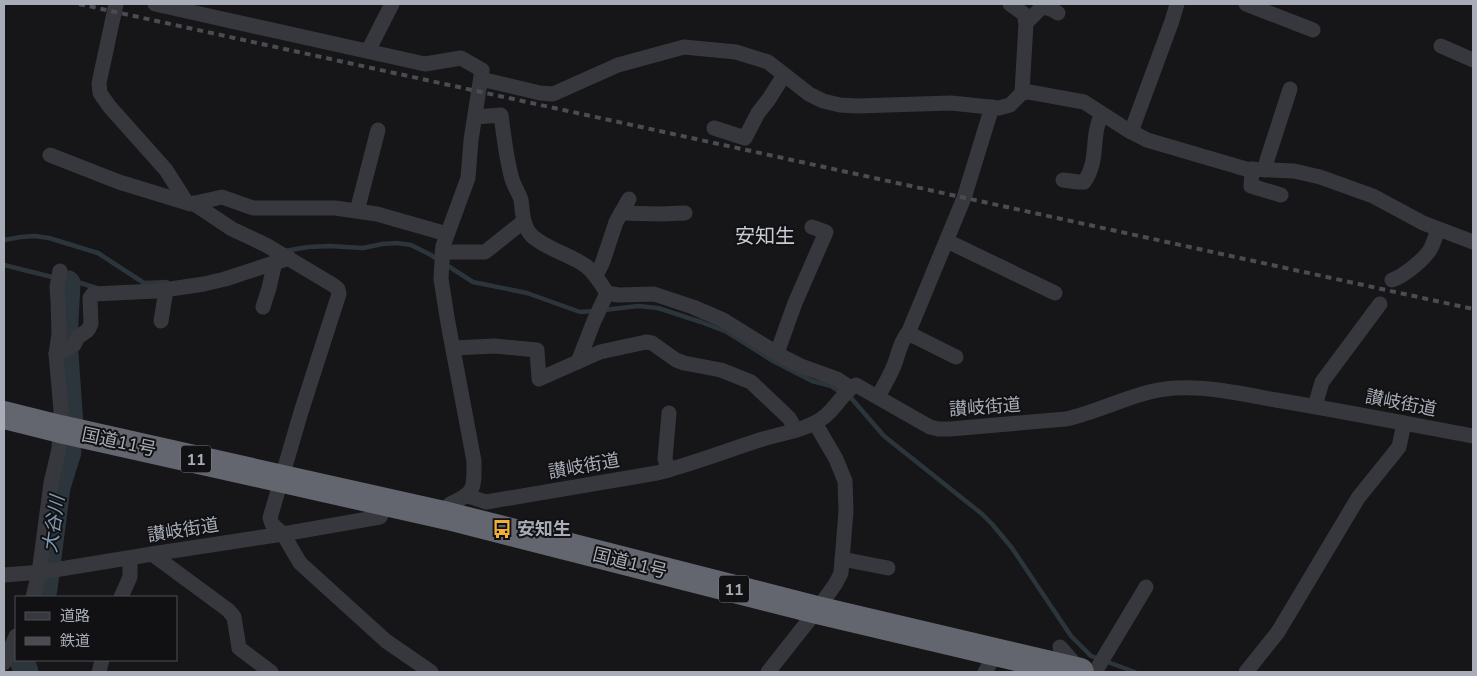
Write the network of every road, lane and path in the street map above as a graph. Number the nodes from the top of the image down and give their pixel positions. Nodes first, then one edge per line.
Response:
1 (116, 4) edge
2 (155, 4) edge
3 (392, 4) edge
4 (1010, 4) edge
5 (1177, 4) edge
6 (1246, 4) edge
7 (1058, 14) dead end
8 (1026, 23) junction
9 (1313, 30) dead end
10 (1441, 46) dead end
11 (368, 51) junction
12 (1473, 60) edge
13 (784, 75) junction
14 (481, 79) junction
15 (1290, 89) dead end
16 (1022, 93) junction
17 (992, 107) junction
18 (1102, 114) junction
19 (474, 117) junction
20 (714, 128) dead end
21 (378, 130) dead end
22 (1131, 132) junction
23 (50, 155) dead end
24 (1258, 170) junction
25 (1063, 180) dead end
26 (1281, 195) dead end
27 (629, 199) dead end
28 (190, 203) junction
29 (357, 211) junction
30 (621, 213) junction
31 (686, 213) dead end
32 (524, 221) junction
33 (812, 227) dead end
34 (1438, 229) junction
35 (447, 234) junction
36 (947, 241) junction
37 (1473, 242) edge
38 (442, 252) junction
39 (282, 260) junction
40 (60, 270) dead end
41 (596, 275) junction
42 (1392, 280) dead end
43 (166, 290) junction
44 (607, 293) junction
45 (1055, 293) dead end
46 (1380, 304) dead end
47 (263, 307) dead end
48 (161, 321) dead end
49 (908, 332) junction
50 (453, 348) junction
51 (56, 354) junction
52 (778, 354) junction
53 (956, 357) dead end
54 (578, 362) junction
55 (850, 388) junction
56 (878, 397) junction
57 (1315, 406) junction
58 (669, 412) dead end
59 (4, 415) edge
60 (814, 423) junction
61 (1404, 423) junction
62 (60, 429) junction
63 (796, 430) junction
64 (1473, 436) edge
65 (669, 470) junction
66 (281, 478) junction
67 (468, 496) junction
68 (388, 502) junction
69 (448, 516) junction
70 (283, 534) junction
71 (152, 554) junction
72 (130, 558) junction
73 (842, 559) junction
74 (888, 568) dead end
75 (45, 572) junction
76 (4, 575) edge
77 (1146, 587) dead end
78 (33, 596) edge
79 (121, 596) edge
80 (817, 610) junction
81 (15, 638) edge
82 (1060, 647) dead end
83 (991, 662) edge
84 (4, 663) edge
85 (272, 672) edge
86 (431, 672) edge
87 (768, 672) edge
88 (1081, 672) edge
89 (1095, 672) edge
90 (1246, 672) edge

1 - 28 street
2 - 11 street
3 - 11 street
4 - 8 street
5 - 22 street
6 - 9 street
7 - 8 street
8 - 16 street
10 - 12 street
11 - 14 street
13 - 14 street
13 - 17 street
13 - 20 street
14 - 19 street
15 - 24 street
16 - 17 street
16 - 18 street
17 - 36 street
18 - 22 street
18 - 25 street
19 - 32 street
19 - 35 street
21 - 29 street
22 - 24 street
23 - 28 street
24 - 26 street
24 - 34 street
27 - 30 street
28 - 29 street
28 - 39 street
29 - 35 street
30 - 31 street
30 - 41 street
32 - 38 street
32 - 41 street
33 - 52 street
34 - 37 street
34 - 42 street
35 - 38 street
36 - 45 street
36 - 49 street
38 - 50 street
39 - 43 street
39 - 47 street
39 - 66 street
40 - 51 street
41 - 44 street
43 - 48 street
43 - 51 street
44 - 52 street
44 - 54 street
46 - 57 street
49 - 53 street
49 - 56 street
50 - 54 street
50 - 67 street
51 - 62 street
52 - 55 street
54 - 63 street
55 - 56 street, 讃岐街道
55 - 60 street, 讃岐街道
56 - 57 street, 讃岐街道
57 - 61 street, 讃岐街道
58 - 65 street
59 - 62 highway, 国道11号 / 11
60 - 63 street, 讃岐街道
60 - 73 street
61 - 64 street, 讃岐街道
61 - 90 street
62 - 66 highway, 国道11号 / 11
62 - 75 street
63 - 65 street, 讃岐街道
65 - 67 street, 讃岐街道
66 - 68 highway, 国道11号 / 11
66 - 70 street
67 - 69 street
68 - 69 highway, 国道11号 / 11
68 - 70 street, 讃岐街道
69 - 80 highway, 国道11号 / 11
70 - 71 street, 讃岐街道
70 - 86 street
71 - 72 street, 讃岐街道
71 - 85 street
72 - 75 street, 讃岐街道
72 - 79 street
73 - 74 street
73 - 80 street
75 - 76 street, 讃岐街道
75 - 78 street
77 - 89 street
80 - 83 highway, 国道11号 / 11
80 - 87 street
81 - 84 street
82 - 88 street
83 - 88 highway, 国道11号 / 11

